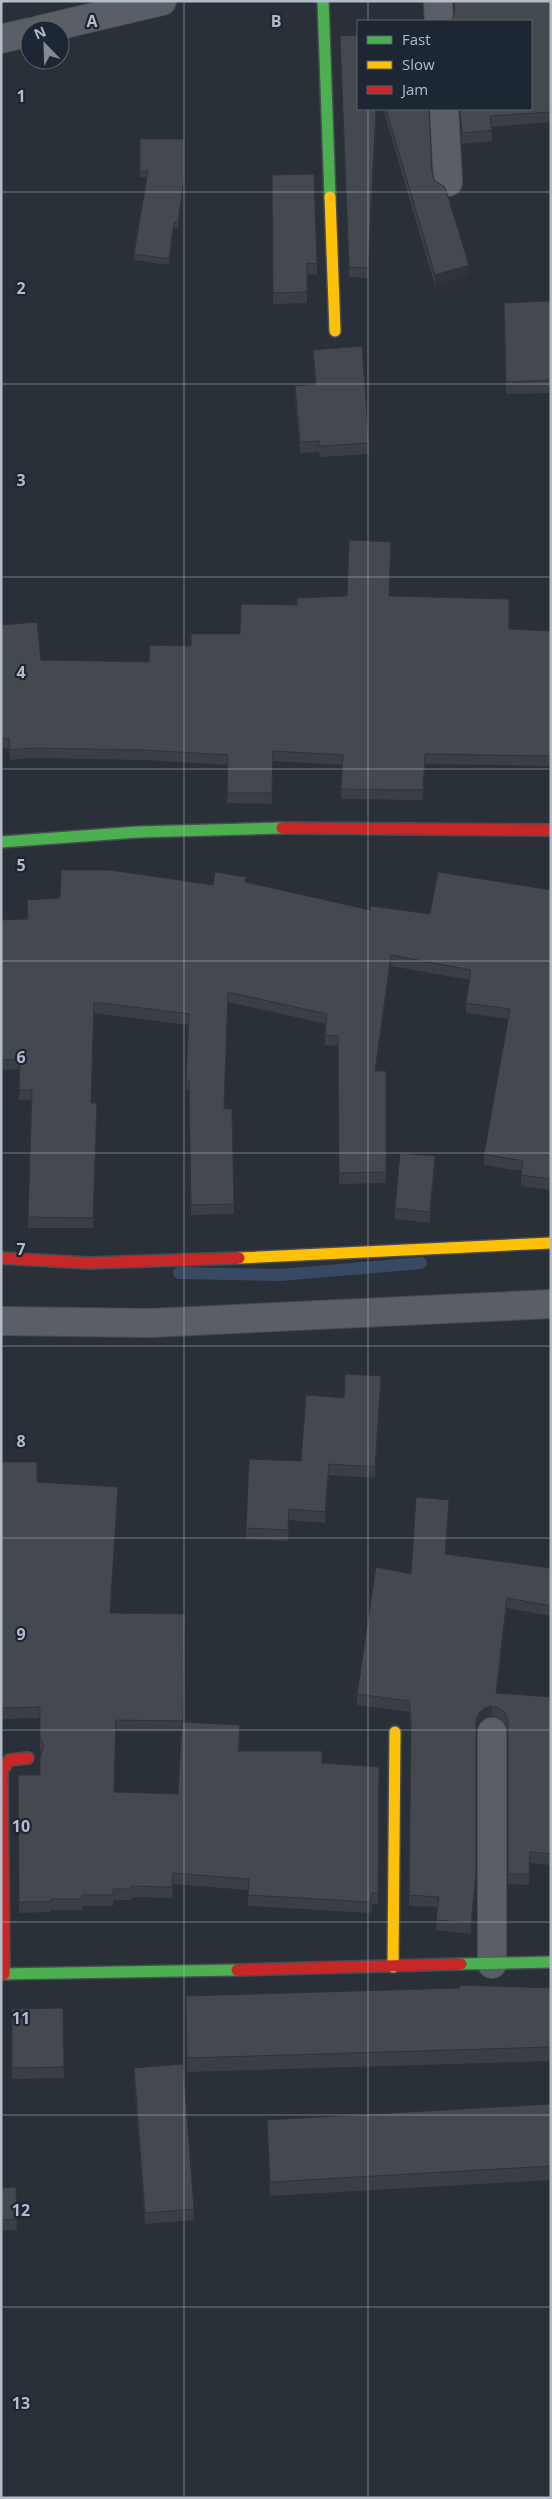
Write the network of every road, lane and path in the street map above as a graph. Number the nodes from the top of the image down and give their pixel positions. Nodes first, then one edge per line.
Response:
1 (162, 1) edge
2 (323, 1) edge
3 (438, 1) edge
4 (439, 20) edge
5 (70, 23) edge
6 (20, 34) edge
7 (1, 39) edge
8 (444, 110) edge
9 (448, 182) dead end
10 (335, 331) dead end
11 (551, 830) edge
12 (1, 842) edge
13 (551, 1242) edge
14 (1, 1258) edge
15 (551, 1304) edge
16 (1, 1321) edge
17 (395, 1732) dead end
18 (492, 1732) dead end
19 (28, 1758) dead end
20 (551, 1962) edge
21 (492, 1964) junction
22 (393, 1967) junction
23 (3, 1974) edge

1 - 5 street
2 - 10 street
3 - 4 street
6 - 7 street
8 - 9 street
11 - 12 street
13 - 14 street
15 - 16 street
17 - 22 street
18 - 21 street
19 - 23 street
20 - 21 street
21 - 22 street
22 - 23 street

